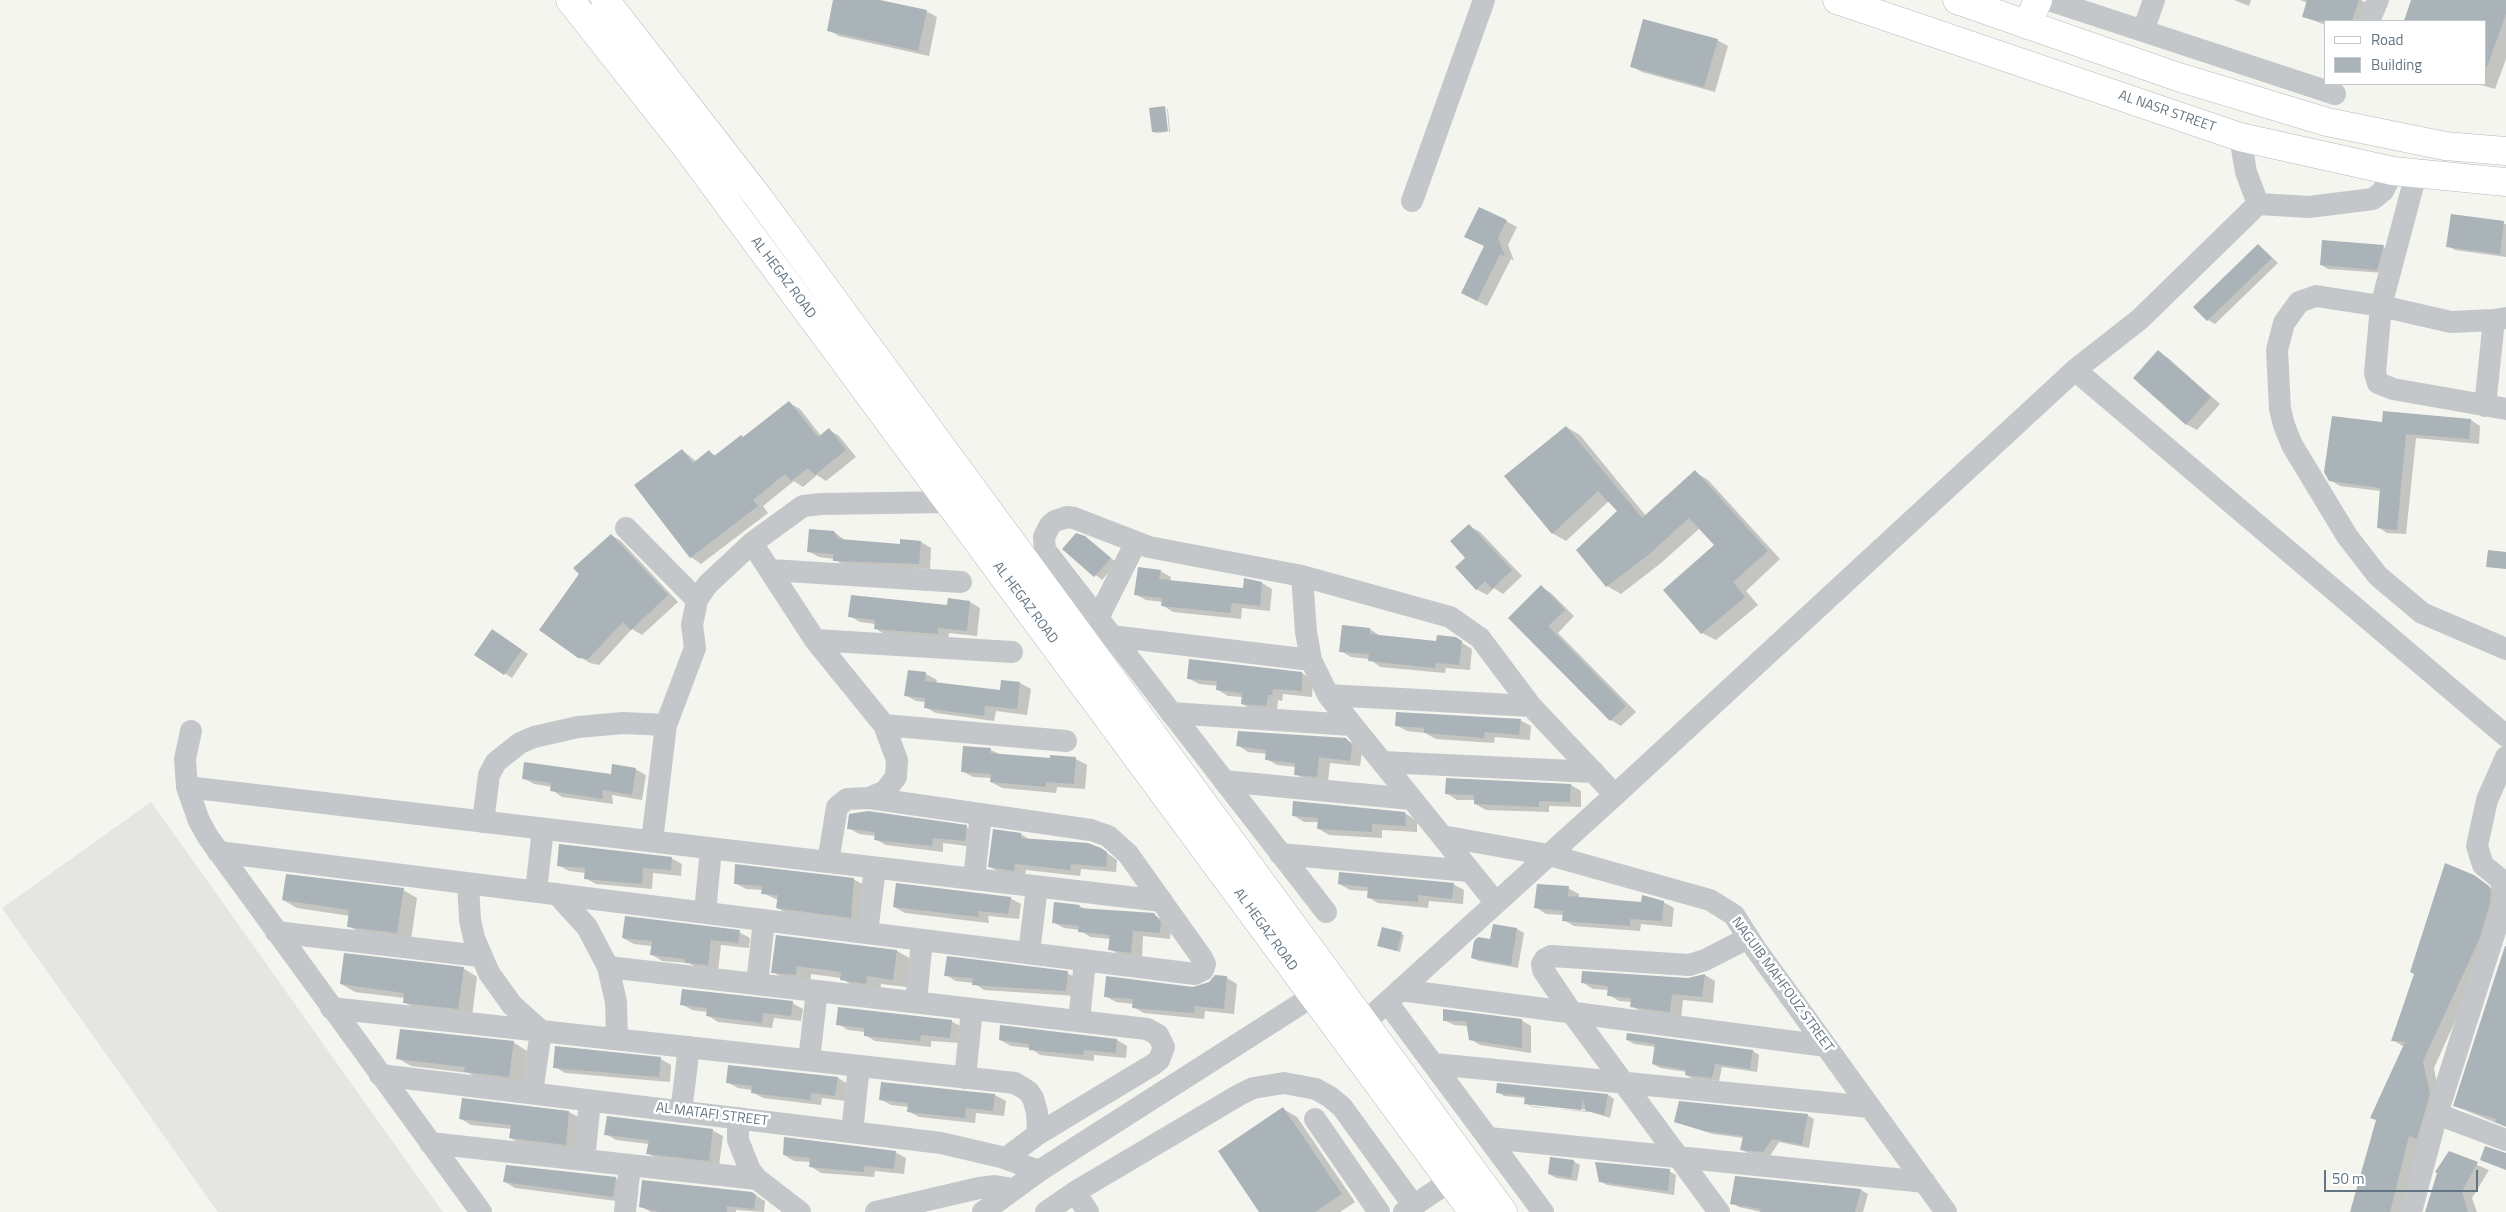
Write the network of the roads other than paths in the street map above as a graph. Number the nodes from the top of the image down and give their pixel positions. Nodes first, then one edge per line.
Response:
1 (570, 0) edge
2 (605, 0) edge
3 (1484, 0) edge
4 (1837, 0) edge
5 (1957, 0) edge
6 (2038, 0) edge
7 (2049, 0) edge
8 (2154, 0) edge
9 (2378, 0) edge
10 (2080, 5) edge
11 (2369, 20) edge
12 (2028, 25) junction
13 (2144, 31) junction
14 (2324, 85) edge
15 (2325, 85) edge
16 (2338, 89) edge
17 (2327, 122) junction
18 (2240, 137) junction
19 (2506, 151) edge
20 (2404, 173) junction
21 (2506, 182) edge
22 (1412, 201) dead end
23 (2258, 204) junction
24 (2381, 306) junction
25 (2500, 319) edge
26 (2075, 370) junction
27 (2495, 408) edge
28 (950, 502) junction
29 (626, 528) dead end
30 (1136, 542) junction
31 (752, 543) junction
32 (771, 570) junction
33 (1302, 576) junction
34 (962, 582) dead end
35 (697, 600) junction
36 (1105, 627) junction
37 (815, 640) junction
38 (2506, 649) edge
39 (1012, 652) dead end
40 (1311, 660) junction
41 (1328, 694) junction
42 (1532, 706) junction
43 (1171, 713) junction
44 (666, 725) junction
45 (1352, 725) junction
46 (884, 726) junction
47 (190, 730) dead end
48 (2506, 736) edge
49 (1066, 741) dead end
50 (2506, 757) edge
51 (1382, 762) junction
52 (1594, 772) junction
53 (1224, 781) junction
54 (187, 787) junction
55 (1615, 795) junction
56 (869, 798) junction
57 (1411, 798) junction
58 (981, 814) junction
59 (483, 822) junction
60 (543, 829) junction
61 (1442, 836) junction
62 (652, 841) junction
63 (711, 849) junction
64 (218, 852) junction
65 (1280, 854) junction
66 (1548, 856) junction
67 (828, 862) junction
68 (875, 868) junction
69 (1469, 871) junction
70 (974, 879) junction
71 (468, 883) junction
72 (1037, 887) junction
73 (547, 893) junction
74 (1162, 901) junction
75 (1496, 903) junction
76 (705, 912) junction
77 (1326, 912) dead end
78 (764, 920) junction
79 (276, 932) junction
80 (866, 933) junction
81 (1748, 938) junction
82 (922, 940) junction
83 (1029, 953) junction
84 (480, 956) junction
85 (1086, 960) junction
86 (608, 967) junction
87 (758, 984) junction
88 (818, 991) junction
89 (1313, 996) junction
90 (1394, 996) junction
91 (916, 1002) junction
92 (331, 1008) junction
93 (972, 1009) junction
94 (1572, 1013) junction
95 (1079, 1021) junction
96 (1364, 1023) junction
97 (541, 1031) junction
98 (617, 1039) junction
99 (1826, 1046) junction
100 (688, 1047) junction
101 (810, 1060) junction
102 (1434, 1064) junction
103 (859, 1066) junction
104 (380, 1075) junction
105 (965, 1078) junction
106 (1624, 1084) junction
107 (532, 1094) junction
108 (590, 1101) junction
109 (1870, 1107) junction
110 (681, 1112) junction
111 (2437, 1114) junction
112 (738, 1118) junction
113 (1315, 1119) dead end
114 (852, 1132) junction
115 (1038, 1134) junction
116 (1489, 1138) junction
117 (2506, 1140) edge
118 (430, 1143) junction
119 (1678, 1157) junction
120 (1006, 1158) junction
121 (584, 1160) junction
122 (630, 1165) junction
123 (1039, 1171) junction
124 (757, 1179) junction
125 (1450, 1181) junction
126 (1925, 1182) junction
127 (1014, 1189) junction
128 (1075, 1192) junction
129 (1409, 1210) edge
130 (480, 1212) edge
131 (625, 1212) edge
132 (800, 1212) edge
133 (876, 1212) edge
134 (983, 1212) edge
135 (1046, 1212) edge
136 (1088, 1212) edge
137 (1379, 1212) edge
138 (1473, 1212) edge
139 (1504, 1212) edge
140 (1543, 1212) edge
141 (1719, 1212) edge
142 (1946, 1212) edge
143 (2411, 1212) edge

1 - 28 main road, AL HEGAZ ROAD
2 - 96 main road, AL HEGAZ ROAD
3 - 22 street
4 - 18 main road, AL NASR STREET
5 - 12 main road
6 - 12 main road
7 - 10 street
8 - 13 street
9 - 11 street
10 - 13 street
12 - 17 main road
13 - 14 street
15 - 16 street
16 - 17 street
17 - 19 main road
18 - 20 main road, AL NASR STREET
18 - 23 street
20 - 21 main road, AL NASR STREET
20 - 23 street
20 - 24 street
23 - 26 street
24 - 25 street
24 - 27 street
24 - 38 street
25 - 27 street
26 - 48 street
26 - 55 street
28 - 31 street
28 - 89 main road, AL HEGAZ ROAD
29 - 35 street
30 - 33 street
30 - 36 street
30 - 36 street
31 - 32 street
31 - 35 street
32 - 34 street
32 - 37 street
33 - 40 street
33 - 42 street
35 - 44 street
36 - 40 street
36 - 43 street
37 - 39 street
37 - 46 street
40 - 41 street
41 - 42 street
41 - 45 street
42 - 52 street
43 - 45 street
43 - 53 street
44 - 59 street
44 - 62 street
45 - 51 street
46 - 49 street
46 - 56 street
47 - 54 street
50 - 111 street
51 - 52 street
51 - 57 street
52 - 55 street
53 - 57 street
53 - 65 street
54 - 59 street
54 - 64 street
55 - 66 street
56 - 58 street
56 - 67 street
57 - 61 street
58 - 70 street
58 - 74 street
59 - 60 street
60 - 62 street
60 - 73 street
61 - 66 street, NAGUIB MAHFOUZ STREET
61 - 69 street
62 - 63 street
63 - 67 street
63 - 76 street
64 - 71 street
64 - 79 street
65 - 69 street
65 - 77 street
66 - 75 street
66 - 81 street, NAGUIB MAHFOUZ STREET
67 - 68 street
68 - 70 street
68 - 80 street
69 - 75 street
70 - 72 street
71 - 73 street
71 - 84 street
72 - 74 street
72 - 83 street
73 - 76 street
73 - 86 street
74 - 85 street
75 - 90 street
76 - 78 street
78 - 80 street
78 - 87 street
79 - 84 street
79 - 92 street
80 - 82 street
81 - 94 street
81 - 99 street, NAGUIB MAHFOUZ STREET
82 - 83 street
82 - 91 street
83 - 85 street
84 - 97 street
85 - 95 street
86 - 87 street
86 - 98 street
87 - 88 street
88 - 91 street
88 - 101 street
89 - 123 street
89 - 125 main road, AL HEGAZ ROAD
90 - 94 street
90 - 96 street
90 - 102 street
91 - 93 street
92 - 97 street
92 - 104 street
93 - 95 street
93 - 105 street
94 - 99 street
94 - 106 street
95 - 115 street
96 - 139 main road, AL HEGAZ ROAD
97 - 98 street
97 - 107 street
98 - 100 street
99 - 109 street, NAGUIB MAHFOUZ STREET
100 - 101 street
100 - 110 street
101 - 103 street
102 - 106 street
102 - 116 street
103 - 105 street
103 - 114 street
104 - 107 street, AL MATAFI STREET
104 - 118 street
105 - 115 street
106 - 109 street
106 - 119 street
107 - 108 street, AL MATAFI STREET
108 - 110 street, AL MATAFI STREET
108 - 121 street
109 - 126 street, NAGUIB MAHFOUZ STREET
110 - 112 street, AL MATAFI STREET
111 - 117 street
111 - 143 street
112 - 114 street, AL MATAFI STREET
112 - 124 street
113 - 137 street
114 - 120 street, AL MATAFI STREET
115 - 120 street
116 - 119 street
116 - 140 street
118 - 121 street
118 - 130 street
119 - 126 street
119 - 141 street
120 - 123 street, AL MATAFI STREET
121 - 122 street
122 - 124 street
122 - 131 street
123 - 127 street
124 - 132 street
125 - 129 street
125 - 138 main road, AL HEGAZ ROAD
126 - 142 street, NAGUIB MAHFOUZ STREET
127 - 133 street
127 - 134 street
128 - 129 street
128 - 135 street
128 - 136 street

